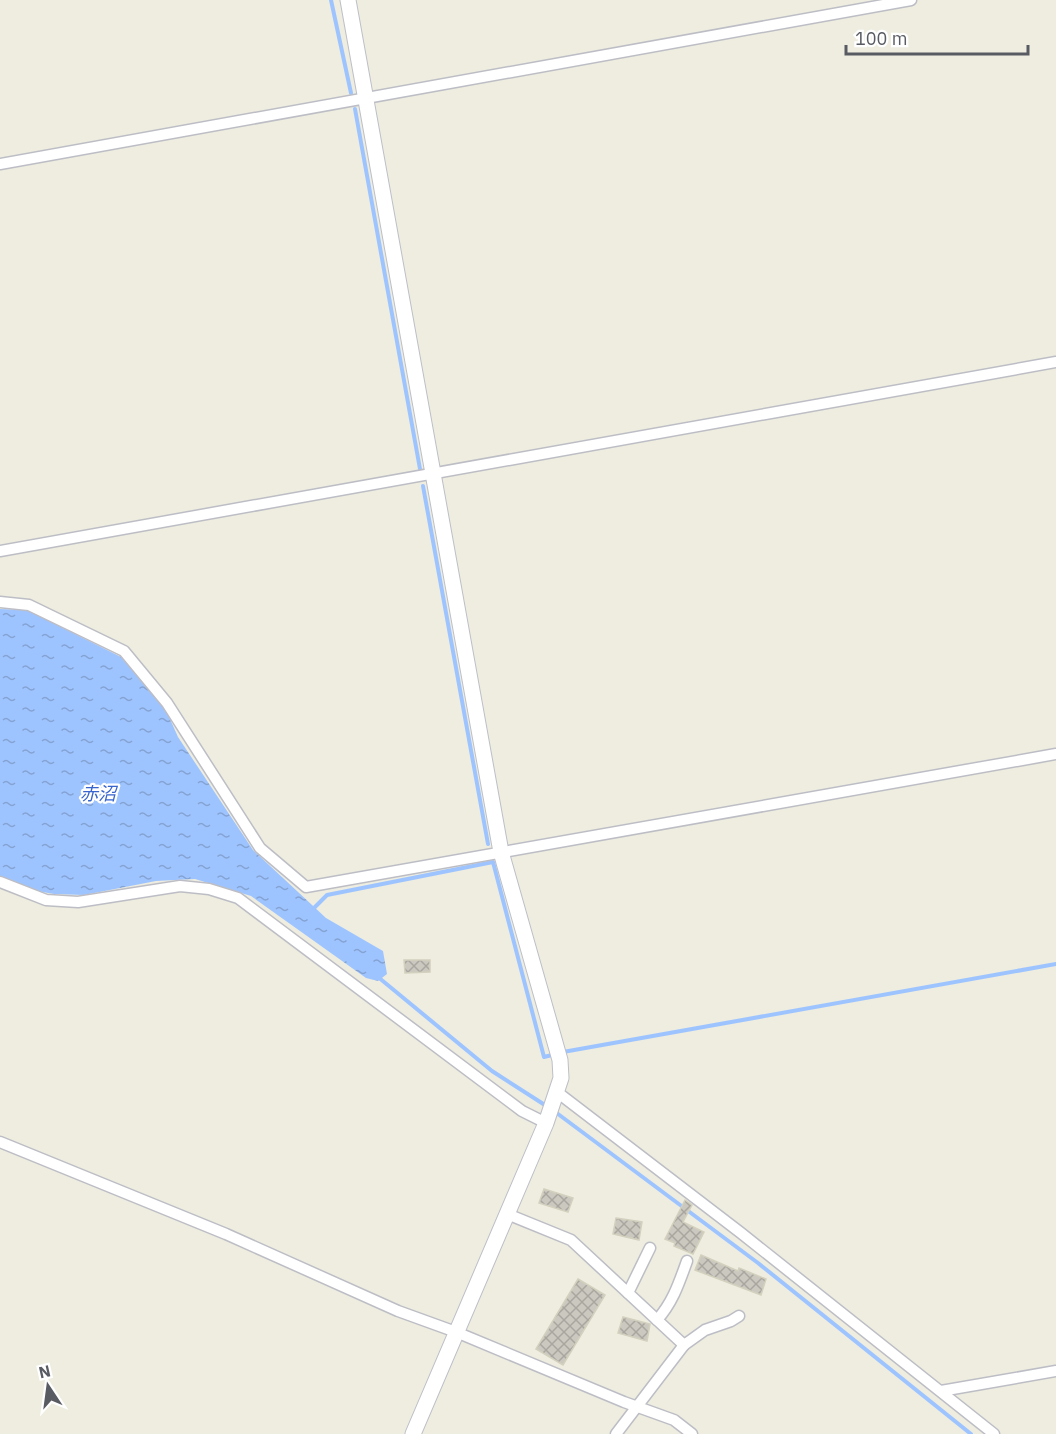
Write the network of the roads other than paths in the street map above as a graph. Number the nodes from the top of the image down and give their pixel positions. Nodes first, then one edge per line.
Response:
1 (348, 0) edge
2 (911, 0) edge
3 (365, 99) junction
4 (0, 164) edge
5 (1056, 362) edge
6 (433, 475) junction
7 (0, 552) edge
8 (0, 602) edge
9 (1056, 754) edge
10 (501, 852) junction
11 (0, 882) edge
12 (556, 1094) junction
13 (547, 1119) junction
14 (0, 1142) edge
15 (507, 1214) junction
16 (650, 1248) dead end
17 (687, 1261) dead end
18 (628, 1293) junction
19 (739, 1316) dead end
20 (657, 1320) junction
21 (456, 1332) junction
22 (684, 1345) junction
23 (1056, 1371) edge
24 (941, 1391) junction
25 (637, 1406) junction
26 (413, 1434) edge
27 (616, 1434) edge
28 (692, 1434) edge
29 (994, 1434) edge

1 - 3 street
2 - 3 street
3 - 4 street
3 - 6 street
5 - 6 street
6 - 7 street
6 - 10 street
8 - 10 street
9 - 10 street
10 - 12 street
11 - 13 street
12 - 13 street
12 - 24 street
13 - 15 street
14 - 21 street
15 - 18 street
15 - 21 street
16 - 18 street
17 - 20 street
18 - 20 street
19 - 22 street
20 - 22 street
21 - 25 street
21 - 26 street
22 - 25 street
23 - 24 street
24 - 29 street
25 - 27 street
25 - 28 street

